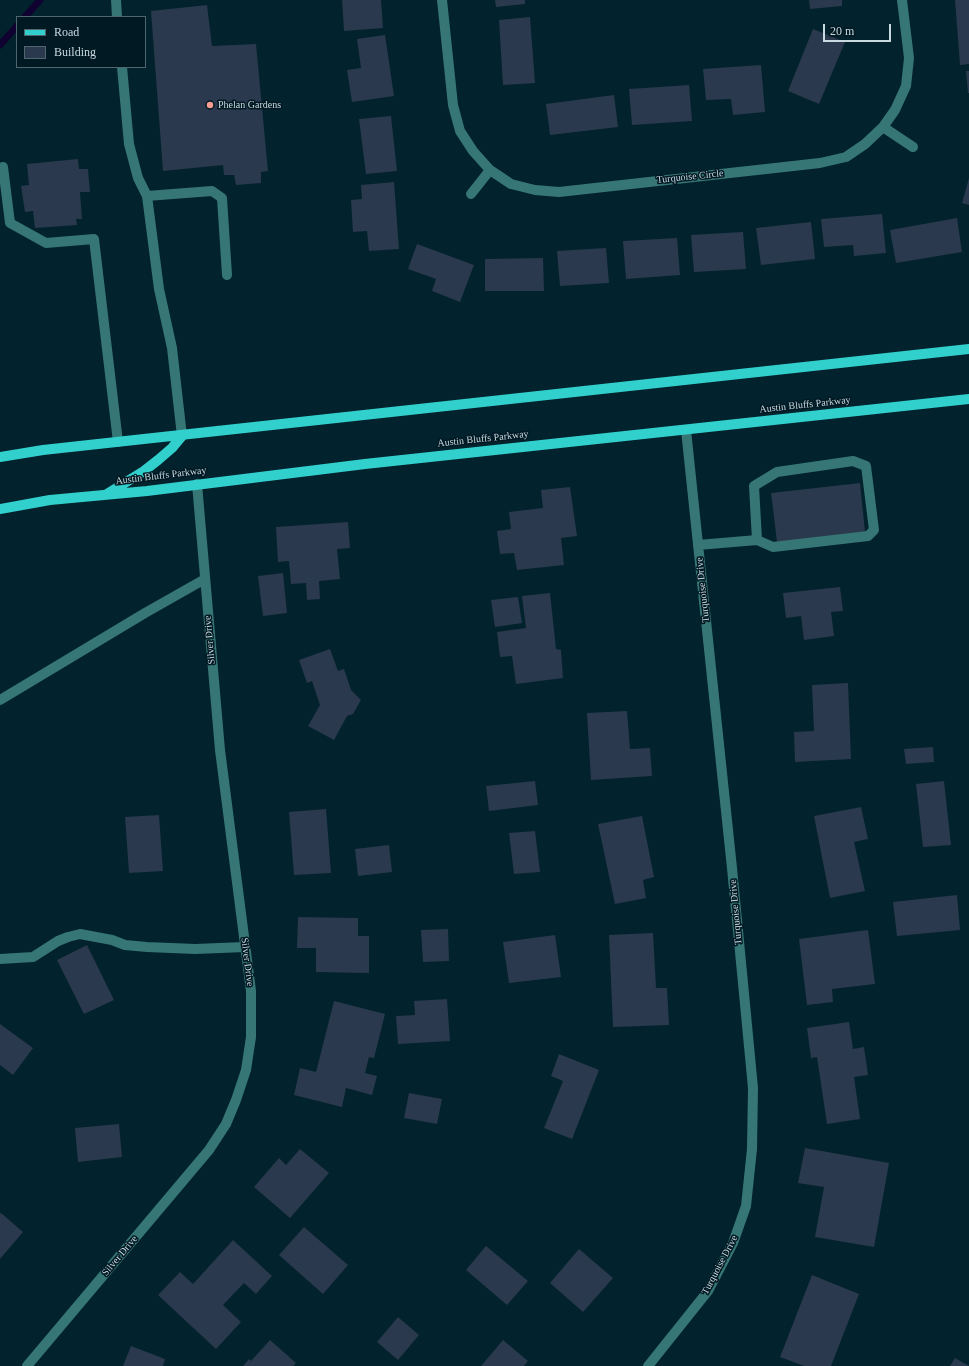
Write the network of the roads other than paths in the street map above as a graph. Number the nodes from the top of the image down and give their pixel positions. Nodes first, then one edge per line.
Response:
1 (116, 0) edge
2 (442, 0) edge
3 (902, 0) edge
4 (118, 16) edge
5 (122, 68) edge
6 (883, 127) junction
7 (913, 147) dead end
8 (2, 167) dead end
9 (490, 170) junction
10 (471, 194) dead end
11 (147, 196) junction
12 (227, 275) dead end
13 (969, 349) edge
14 (969, 399) edge
15 (686, 430) junction
16 (182, 436) junction
17 (118, 442) junction
18 (0, 457) edge
19 (196, 484) junction
20 (106, 495) junction
21 (0, 510) edge
22 (757, 540) junction
23 (698, 545) junction
24 (205, 579) junction
25 (0, 700) edge
26 (245, 947) junction
27 (0, 959) edge
28 (28, 1366) edge
29 (648, 1366) edge

1 - 4 street
2 - 9 street, Turquoise Circle
3 - 6 street, Turquoise Circle
5 - 11 street
6 - 7 street
6 - 9 street, Turquoise Circle
8 - 17 street
9 - 10 street
11 - 12 street
11 - 16 street
13 - 16 main road
14 - 15 main road, Austin Bluffs Parkway
15 - 19 main road, Austin Bluffs Parkway
15 - 23 street, Turquoise Drive
16 - 17 main road
16 - 20 main road
17 - 18 main road
19 - 20 main road, Austin Bluffs Parkway
19 - 24 street, Silver Drive
20 - 21 main road, Austin Bluffs Parkway
22 - 22 street
22 - 23 street
23 - 29 street, Turquoise Drive
24 - 25 street
24 - 26 street, Silver Drive
26 - 27 street
26 - 28 street, Silver Drive

